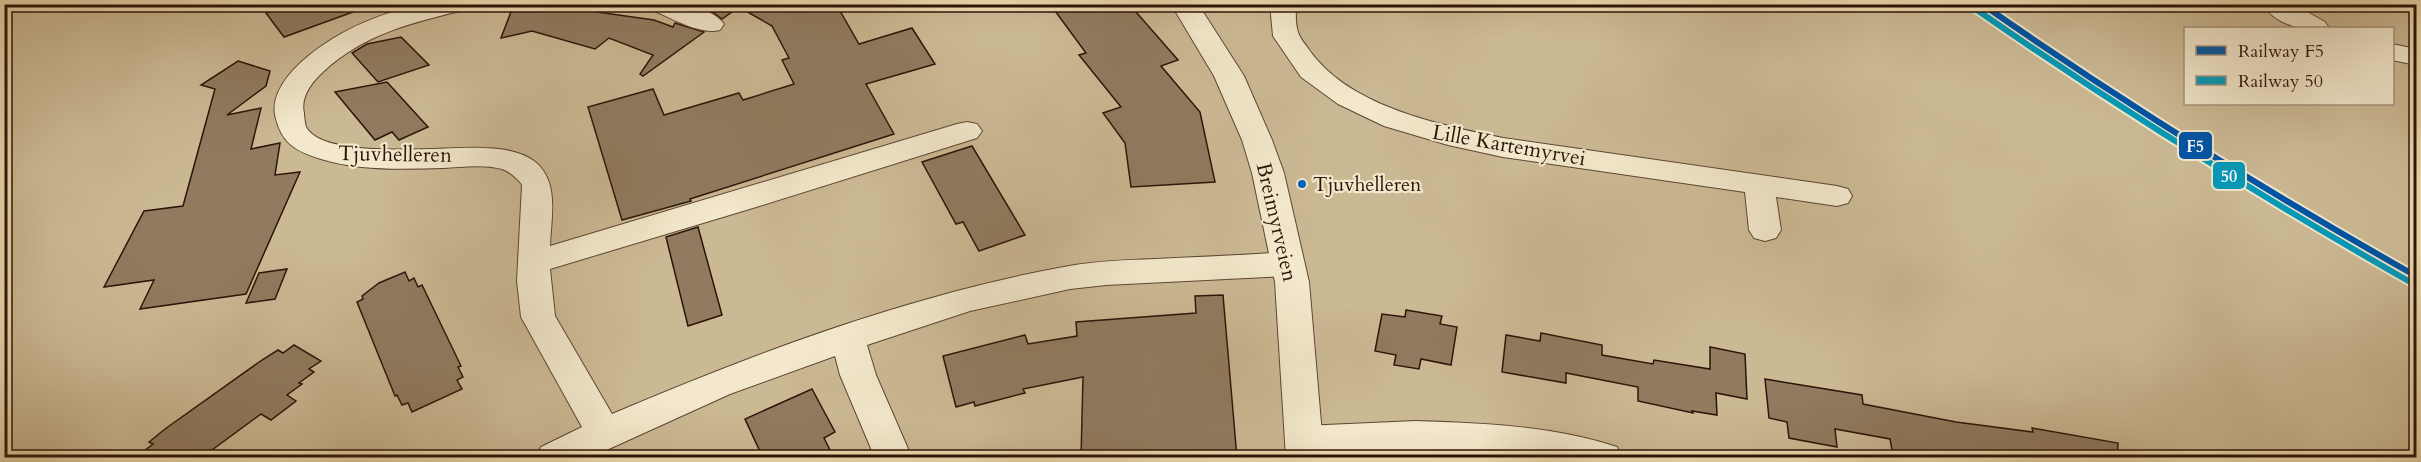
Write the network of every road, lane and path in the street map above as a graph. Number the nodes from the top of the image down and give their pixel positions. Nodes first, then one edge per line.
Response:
1 (455, 4) edge
2 (661, 4) edge
3 (1184, 4) edge
4 (1283, 4) edge
5 (2275, 4) edge
6 (711, 24) dead end
7 (2314, 27) edge
8 (2394, 52) edge
9 (2416, 57) edge
10 (967, 131) dead end
11 (1759, 184) junction
12 (1837, 196) dead end
13 (1765, 230) dead end
14 (534, 262) junction
15 (1286, 264) junction
16 (848, 339) junction
17 (604, 433) junction
18 (1304, 449) edge
19 (554, 458) edge
20 (894, 458) edge
21 (1604, 458) edge

1 - 14 street, Tjuvhelleren
2 - 6 street
3 - 15 street, Breimyrveien
4 - 11 street, Lille Kartemyrvei
5 - 7 street
8 - 9 street
10 - 14 street
11 - 12 street, Lille Kartemyrvei
11 - 13 street
14 - 17 street, Tjuvhelleren
15 - 16 street
15 - 18 street, Breimyrveien
16 - 17 street
16 - 20 street
17 - 19 street
18 - 21 street

